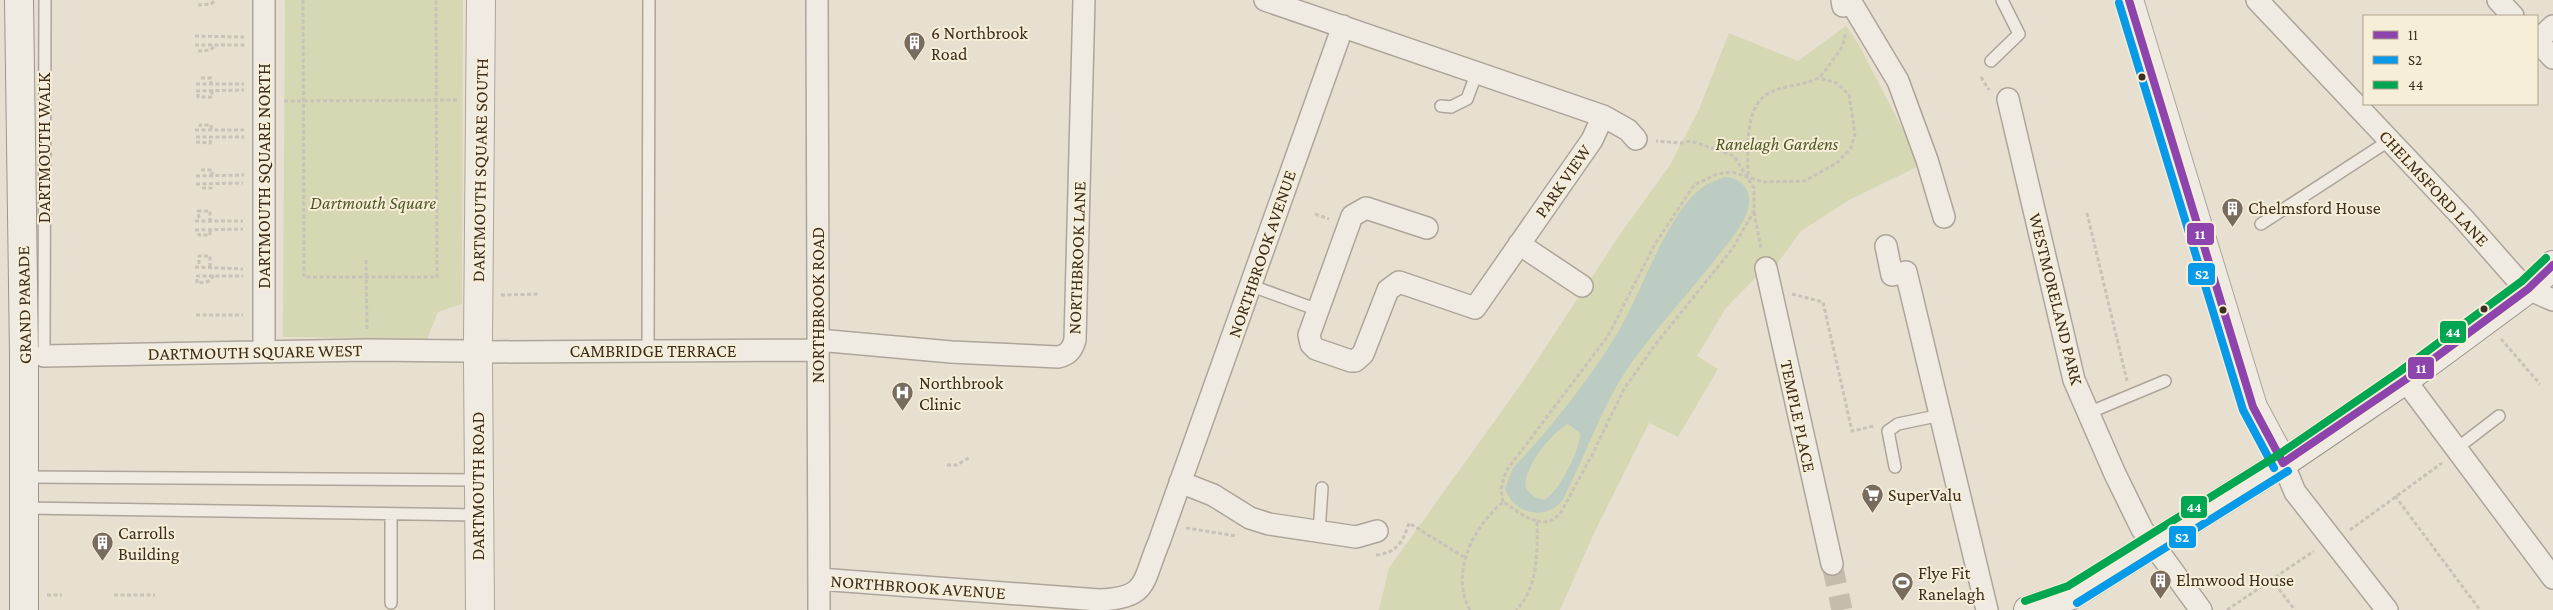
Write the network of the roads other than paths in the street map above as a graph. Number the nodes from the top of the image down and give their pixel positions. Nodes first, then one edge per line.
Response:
1 (19, 0) edge
2 (45, 0) edge
3 (264, 0) edge
4 (481, 0) edge
5 (650, 0) edge
6 (817, 0) edge
7 (1084, 0) edge
8 (1265, 0) edge
9 (2002, 0) edge
10 (2129, 0) edge
11 (2257, 0) edge
12 (1850, 2) edge
13 (1343, 26) junction
14 (2553, 26) edge
15 (2538, 40) edge
16 (2538, 42) edge
17 (2553, 58) edge
18 (1991, 61) dead end
19 (1476, 72) junction
20 (2008, 99) dead end
21 (1441, 106) dead end
22 (1603, 116) junction
23 (1636, 139) dead end
24 (2390, 140) junction
25 (1944, 217) dead end
26 (2261, 224) dead end
27 (1427, 228) dead end
28 (1519, 244) junction
29 (1886, 246) dead end
30 (2553, 265) edge
31 (1766, 268) road end
32 (1252, 286) junction
33 (1582, 286) dead end
34 (2528, 289) junction
35 (2553, 300) edge
36 (1318, 310) junction
37 (818, 345) junction
38 (478, 351) junction
39 (648, 351) junction
40 (264, 352) junction
41 (44, 356) joint
42 (2405, 380) junction
43 (2165, 381) dead end
44 (2088, 413) junction
45 (1941, 415) junction
46 (2499, 416) dead end
47 (2458, 452) junction
48 (2282, 463) junction
49 (1895, 467) dead end
50 (25, 477) junction
51 (478, 480) junction
52 (1180, 482) junction
53 (1322, 488) dead end
54 (24, 508) junction
55 (390, 514) junction
56 (478, 515) junction
57 (1377, 531) dead end
58 (1319, 533) junction
59 (2153, 544) junction
60 (1832, 564) tunnel mouth
61 (2553, 578) edge
62 (819, 579) junction
63 (391, 603) dead end
64 (2074, 603) edge
65 (24, 610) edge
66 (480, 610) edge
67 (819, 610) edge
68 (1987, 610) edge
69 (2028, 610) edge
70 (2201, 610) edge
71 (2387, 610) edge

1 - 50 main road, GRAND PARADE
2 - 41 lane, DARTMOUTH WALK
3 - 40 street, DARTMOUTH SQUARE NORTH
4 - 38 main road, DARTMOUTH SQUARE SOUTH
5 - 39 lane
6 - 37 street, NORTHBROOK ROAD
7 - 37 street, NORTHBROOK LANE
8 - 13 street
9 - 18 lane
10 - 48 main road
11 - 24 street, CHELMSFORD LANE
12 - 25 street
13 - 19 street
13 - 32 street, NORTHBROOK AVENUE
14 - 15 street
16 - 17 street
19 - 21 lane
19 - 22 street
20 - 44 street, WESTMORELAND PARK
22 - 23 street
22 - 28 street, PARK VIEW
24 - 26 lane
24 - 34 street, CHELMSFORD LANE
27 - 36 street
28 - 33 street
28 - 36 street, PARK VIEW
29 - 45 street
30 - 34 main road
31 - 60 street, TEMPLE PLACE
32 - 36 lane
32 - 52 street, NORTHBROOK AVENUE
34 - 35 street
34 - 42 main road
37 - 39 street, CAMBRIDGE TERRACE
37 - 62 street, NORTHBROOK ROAD
38 - 39 street, CAMBRIDGE TERRACE
38 - 40 street, DARTMOUTH SQUARE WEST
38 - 51 main road, DARTMOUTH ROAD
40 - 41 street, DARTMOUTH SQUARE WEST
42 - 47 street
42 - 48 main road
43 - 44 lane
44 - 59 street, WESTMORELAND PARK
45 - 49 lane
45 - 68 street
46 - 47 lane
47 - 61 street
48 - 59 main road
48 - 71 street
50 - 51 lane
50 - 54 main road, GRAND PARADE
51 - 56 main road, DARTMOUTH ROAD
52 - 58 street
52 - 62 street, NORTHBROOK AVENUE
53 - 58 lane
54 - 55 lane
54 - 65 main road, GRAND PARADE
55 - 56 lane
55 - 63 lane
56 - 66 main road, DARTMOUTH ROAD
57 - 58 street
59 - 64 main road
59 - 70 street, WESTMORELAND PARK
62 - 67 street, NORTHBROOK ROAD
64 - 69 main road

